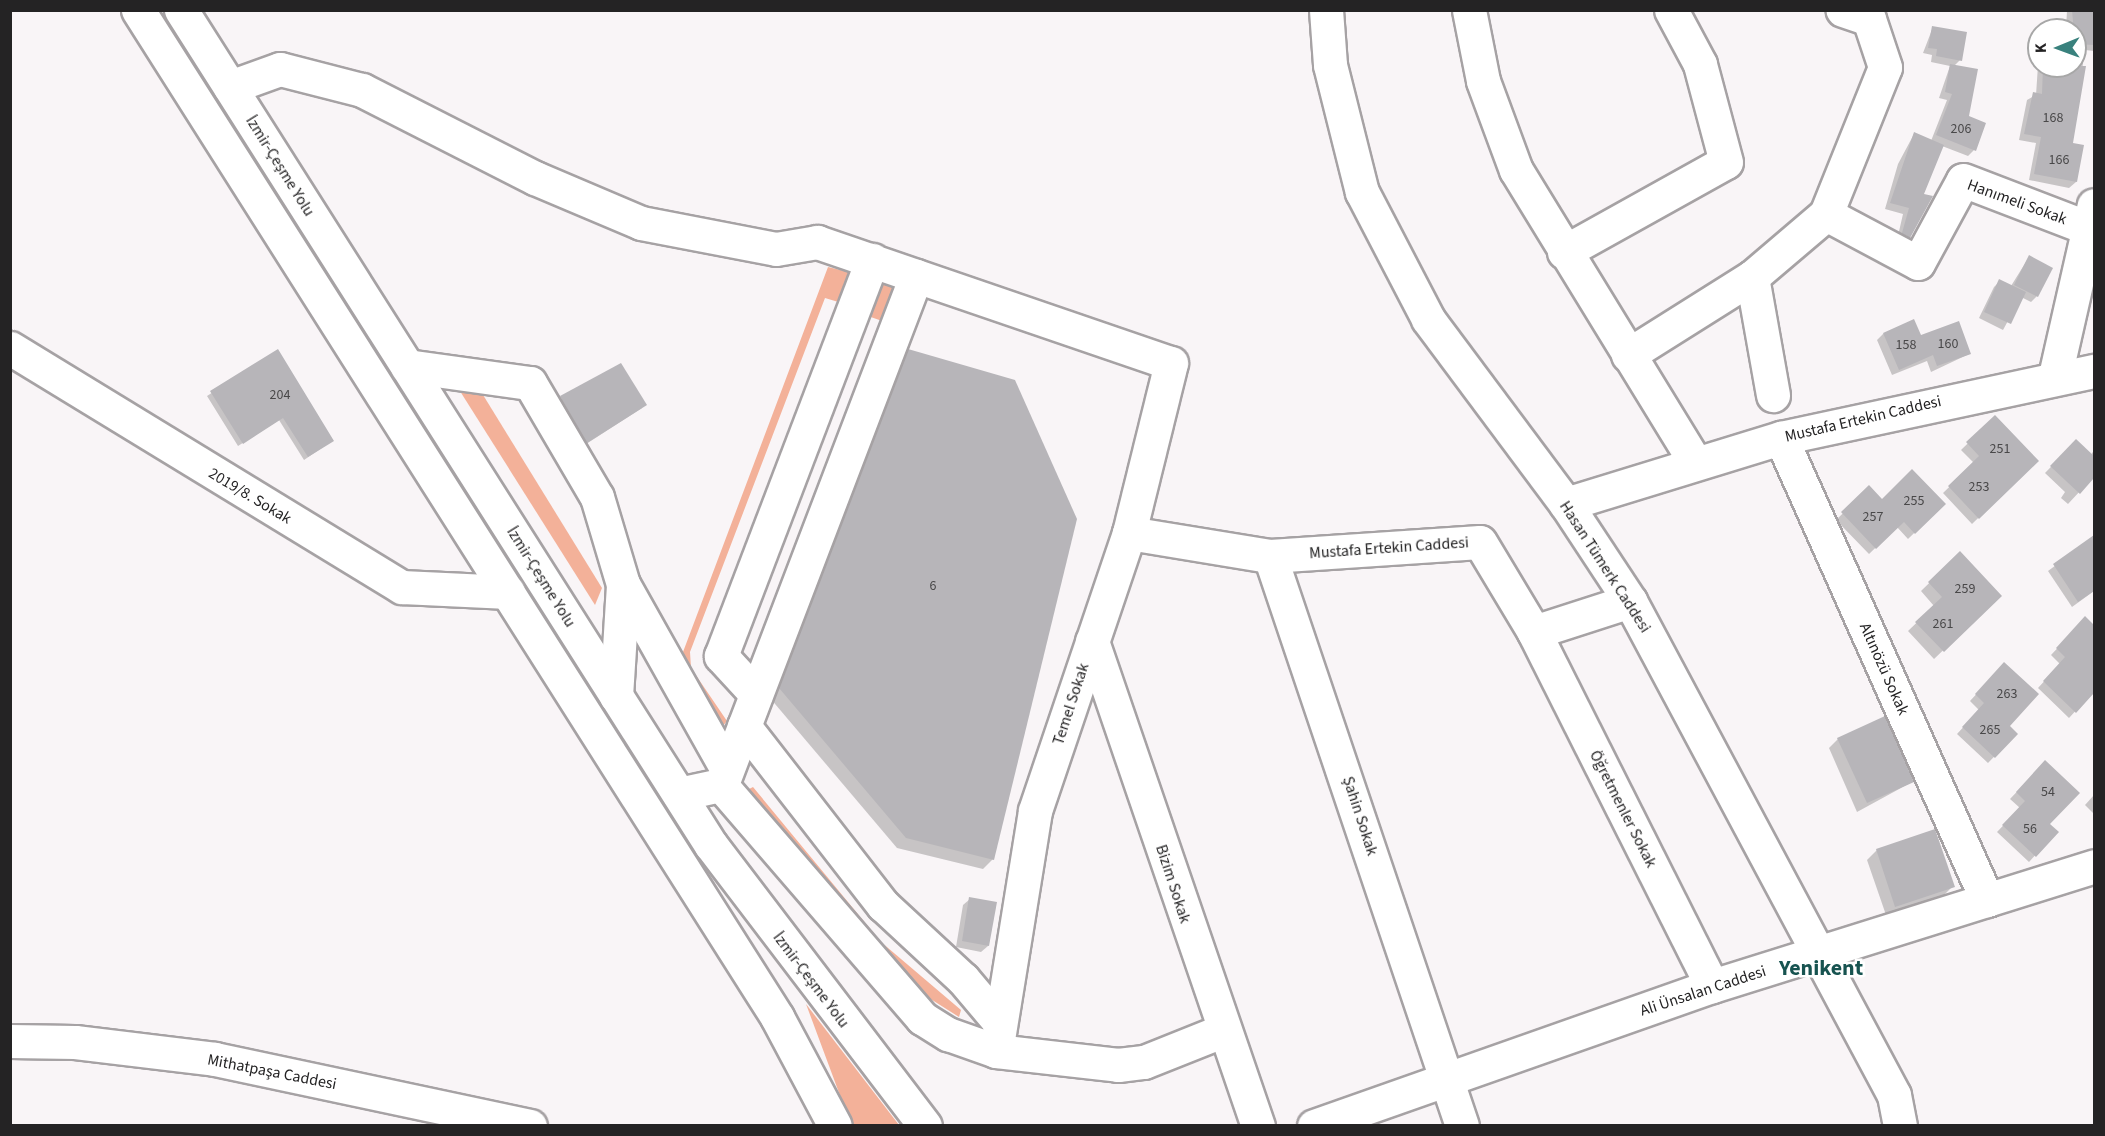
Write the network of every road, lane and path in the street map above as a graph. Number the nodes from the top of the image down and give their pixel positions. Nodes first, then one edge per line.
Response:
1 (138, 10) edge
2 (181, 10) edge
3 (1326, 10) edge
4 (1469, 10) edge
5 (1671, 10) edge
6 (1843, 10) edge
7 (230, 87) junction
8 (1826, 214) junction
9 (2091, 217) edge
10 (1564, 252) junction
11 (872, 260) junction
12 (912, 274) junction
13 (1752, 277) junction
14 (10, 348) edge
15 (1628, 355) junction
16 (407, 366) junction
17 (2094, 371) edge
18 (2055, 376) junction
19 (1773, 395) dead end
20 (1781, 438) junction
21 (1694, 461) junction
22 (1566, 504) junction
23 (1129, 533) junction
24 (1270, 556) junction
25 (623, 584) junction
26 (508, 592) junction
27 (1630, 601) junction
28 (1534, 632) junction
29 (1092, 641) junction
30 (758, 676) junction
31 (616, 696) junction
32 (744, 726) junction
33 (724, 777) junction
34 (679, 794) junction
35 (2094, 866) edge
36 (1987, 900) junction
37 (1819, 955) junction
38 (1712, 986) junction
39 (1222, 1031) junction
40 (998, 1037) junction
41 (10, 1041) edge
42 (1446, 1078) junction
43 (828, 1119) edge
44 (514, 1124) edge
45 (925, 1125) edge
46 (1258, 1125) edge
47 (1314, 1125) edge
48 (1462, 1125) edge
49 (1900, 1125) edge

1 - 26 main road
2 - 7 main road, İzmir-Çeşme Yolu
3 - 22 main road, Hasan Tümerk Caddesi
4 - 10 main road
5 - 10 main road
6 - 8 main road
7 - 11 main road
7 - 16 main road, İzmir-Çeşme Yolu
8 - 9 main road, Hanımeli Sokak
8 - 13 main road
9 - 18 main road
10 - 15 main road
11 - 12 main road
11 - 30 main road
12 - 23 main road, Temel Sokak
12 - 30 main road
13 - 15 main road
13 - 19 main road
14 - 26 main road, 2019/8. Sokak
15 - 21 main road
16 - 25 main road
16 - 31 main road, İzmir-Çeşme Yolu
17 - 18 main road, Mustafa Ertekin Caddesi
18 - 20 main road, Mustafa Ertekin Caddesi
20 - 21 main road, Mustafa Ertekin Caddesi
20 - 36 main road, Altınözü Sokak
21 - 22 main road, Mustafa Ertekin Caddesi
22 - 27 main road, Hasan Tümerk Caddesi
23 - 24 main road, Mustafa Ertekin Caddesi
23 - 29 main road, Temel Sokak
24 - 28 main road, Mustafa Ertekin Caddesi
24 - 42 main road, Şahin Sokak
25 - 31 main road
25 - 33 main road
26 - 43 main road
27 - 28 main road
27 - 37 main road, Hasan Tümerk Caddesi
28 - 38 main road, Öğretmenler Sokak
29 - 39 main road, Bizim Sokak
29 - 40 main road, Temel Sokak
30 - 32 main road
31 - 34 main road, İzmir-Çeşme Yolu
32 - 33 main road
32 - 40 main road
33 - 34 main road
33 - 40 main road
34 - 45 main road, İzmir-Çeşme Yolu
35 - 36 main road, Ali Ünsalan Caddesi
36 - 37 main road, Ali Ünsalan Caddesi
37 - 38 main road, Ali Ünsalan Caddesi
37 - 49 main road, Hasan Tümerk Caddesi
38 - 42 main road, Ali Ünsalan Caddesi
39 - 40 main road
39 - 46 main road, Bizim Sokak
41 - 44 main road, Mithatpaşa Caddesi
42 - 47 main road, Ali Ünsalan Caddesi
42 - 48 main road, Şahin Sokak

